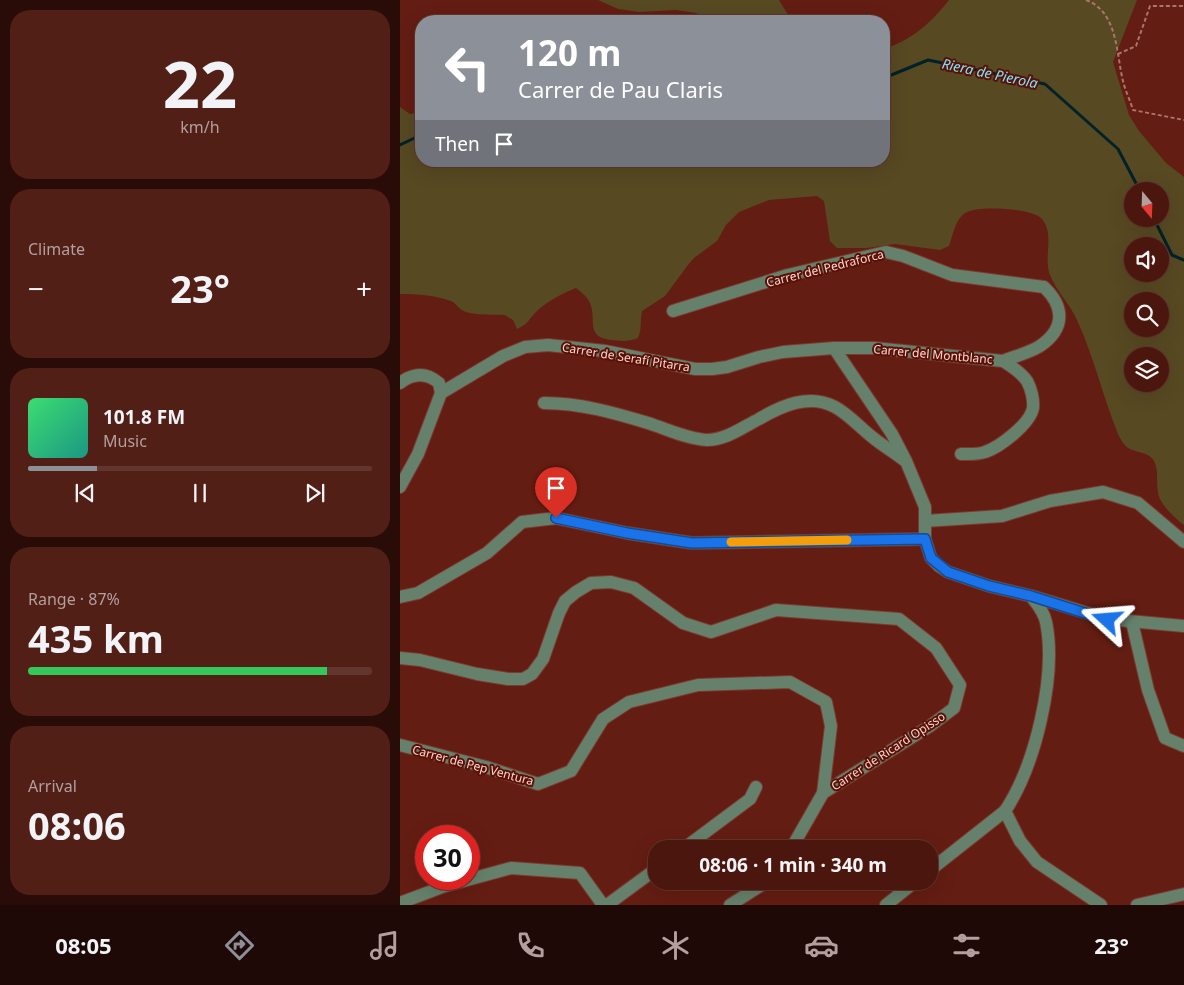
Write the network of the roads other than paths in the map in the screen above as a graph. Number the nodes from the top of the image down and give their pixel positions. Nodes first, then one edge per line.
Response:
1 (673, 311) dead end
2 (834, 348) junction
3 (1003, 361) junction
4 (400, 383) edge
5 (441, 393) junction
6 (544, 403) dead end
7 (961, 454) dead end
8 (906, 461) junction
9 (400, 487) edge
10 (925, 521) junction
11 (925, 539) junction
12 (1184, 542) edge
13 (1031, 596) junction
14 (400, 597) edge
15 (1132, 622) junction
16 (1184, 626) edge
17 (400, 658) edge
18 (400, 745) edge
19 (1184, 746) edge
20 (756, 788) dead end
21 (822, 793) junction
22 (1005, 811) junction
23 (695, 840) edge
24 (796, 840) edge
25 (938, 864) edge
26 (648, 874) edge
27 (754, 890) edge
28 (905, 890) edge
29 (1184, 895) edge
30 (400, 903) edge
31 (603, 905) edge
32 (607, 905) edge
33 (730, 905) edge
34 (886, 905) edge
35 (1101, 905) edge
36 (1137, 905) edge
37 (1177, 905) edge

1 - 3 street, Carrer del Pedraforca
2 - 3 street, Carrer del Montblanc
2 - 5 street, Carrer de Serafí Pitarra
2 - 8 street
3 - 7 street, Carrer del Montblanc
4 - 5 street
5 - 9 street
6 - 8 street
8 - 10 street
10 - 11 street
10 - 12 street
11 - 13 street
11 - 14 street
13 - 15 street
13 - 22 street
15 - 16 street
15 - 19 street
17 - 21 street, Carrer de Ricard Opisso
18 - 21 street, Carrer de Pep Ventura
20 - 23 street
21 - 24 street, Carrer de Pep Ventura
22 - 25 street
22 - 35 street
26 - 32 street
27 - 33 street
28 - 34 street
29 - 36 street
29 - 37 street
30 - 31 street

